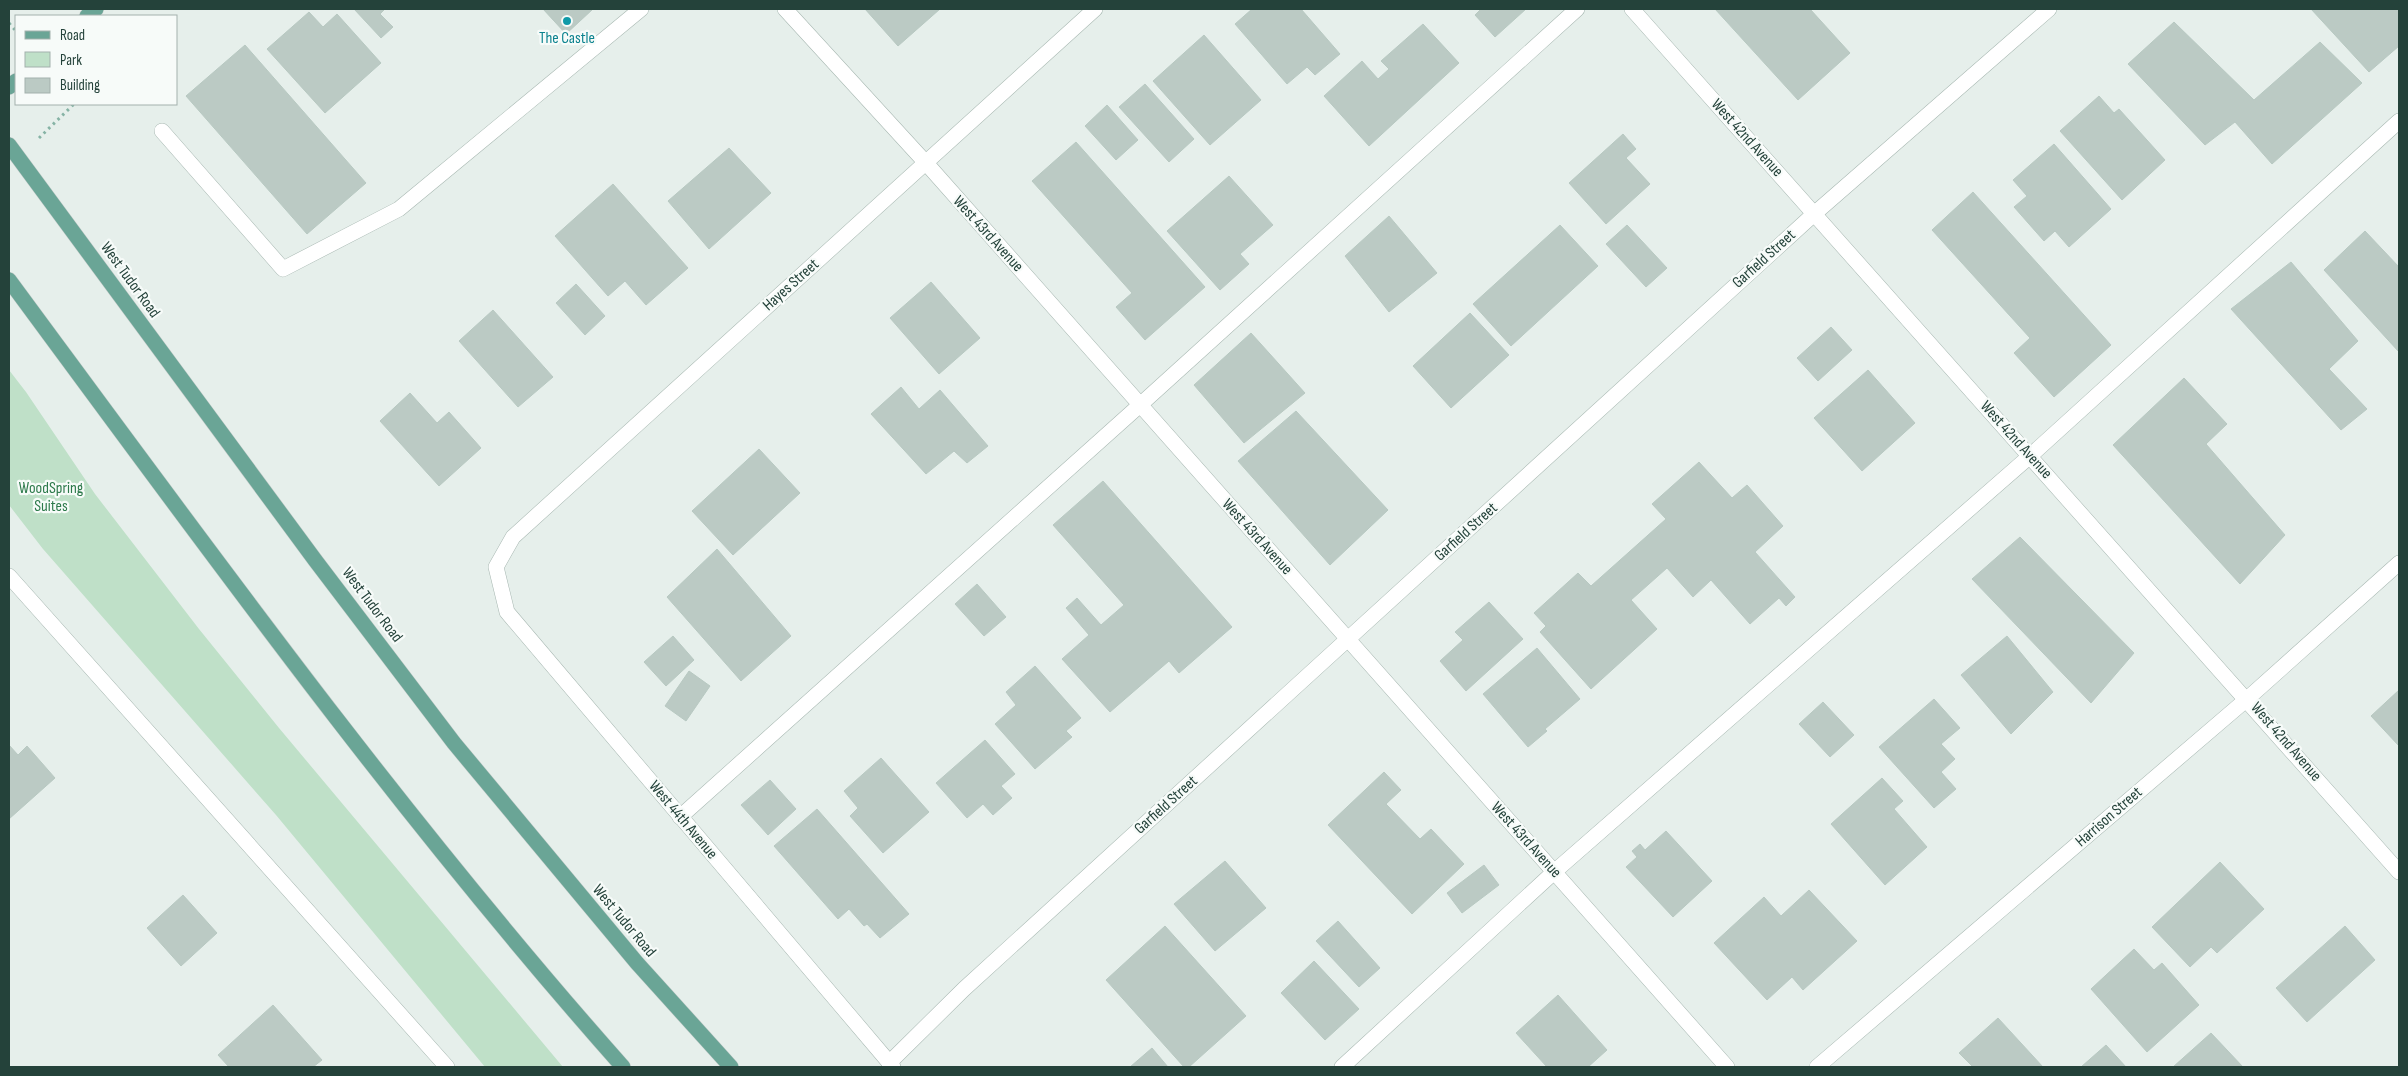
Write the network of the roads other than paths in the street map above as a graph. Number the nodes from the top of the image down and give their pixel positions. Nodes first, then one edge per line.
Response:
1 (641, 9) edge
2 (785, 9) edge
3 (1094, 9) edge
4 (1577, 9) edge
5 (1632, 9) edge
6 (2049, 9) edge
7 (2399, 121) edge
8 (162, 132) dead end
9 (13, 151) edge
10 (926, 163) junction
11 (1814, 214) junction
12 (9, 280) edge
13 (1140, 405) junction
14 (2030, 456) junction
15 (2399, 563) edge
16 (496, 567) joint
17 (9, 576) edge
18 (1348, 639) junction
19 (2247, 699) junction
20 (680, 816) junction
21 (1554, 872) junction
22 (2399, 872) edge
23 (891, 1065) edge
24 (447, 1067) edge
25 (623, 1067) edge
26 (731, 1067) edge
27 (1342, 1067) edge
28 (1727, 1067) edge
29 (1817, 1067) edge

1 - 8 street
2 - 10 street, West 43rd Avenue
3 - 10 street, Hayes Street
4 - 13 street
5 - 11 street, West 42nd Avenue
6 - 11 street, Garfield Street
7 - 14 street
9 - 26 main road, West Tudor Road
10 - 13 street, West 43rd Avenue
10 - 16 street, Hayes Street
11 - 14 street, West 42nd Avenue
11 - 18 street, Garfield Street
12 - 25 main road
13 - 18 street, West 43rd Avenue
13 - 20 street
14 - 19 street, West 42nd Avenue
14 - 21 street
15 - 19 street, Harrison Street
16 - 20 street, West 44th Avenue
17 - 24 street
18 - 21 street, West 43rd Avenue
18 - 23 street, Garfield Street
19 - 22 street, West 42nd Avenue
19 - 29 street, Harrison Street
20 - 23 street, West 44th Avenue
21 - 27 street
21 - 28 street, West 43rd Avenue

